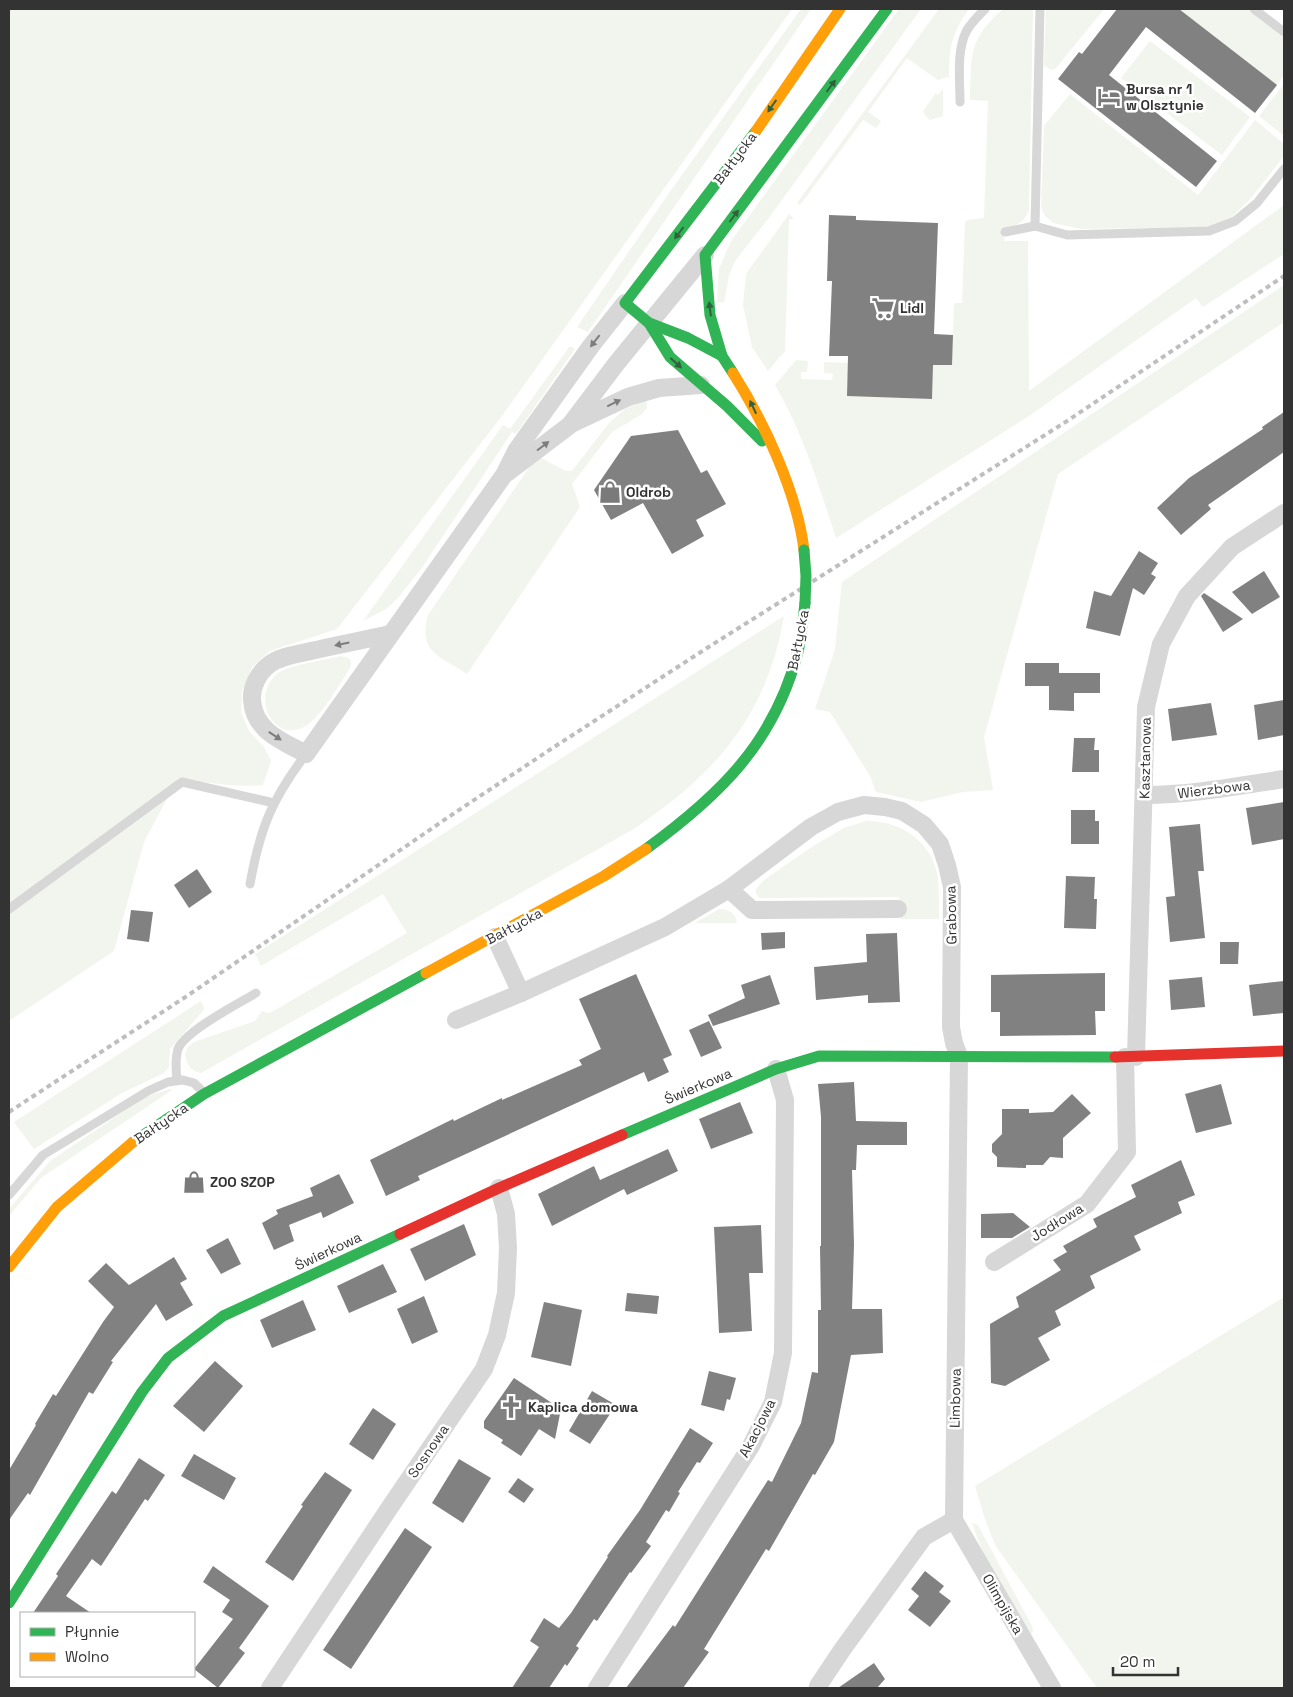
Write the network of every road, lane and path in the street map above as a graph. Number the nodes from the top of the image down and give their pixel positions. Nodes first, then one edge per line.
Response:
1 (840, 9) edge
2 (887, 9) edge
3 (985, 9) edge
4 (1040, 9) edge
5 (1254, 9) edge
6 (1284, 32) edge
7 (960, 102) dead end
8 (1284, 169) edge
9 (1035, 226) junction
10 (1005, 232) dead end
11 (705, 255) junction
12 (626, 303) junction
13 (649, 323) junction
14 (722, 356) junction
15 (701, 385) junction
16 (570, 424) junction
17 (773, 451) junction
18 (504, 475) junction
19 (1284, 513) edge
20 (390, 634) junction
21 (306, 754) junction
22 (1284, 779) edge
23 (1144, 795) junction
24 (274, 802) junction
25 (250, 884) dead end
26 (729, 889) junction
27 (9, 909) edge
28 (898, 909) dead end
29 (495, 936) junction
30 (256, 992) dead end
31 (521, 993) junction
32 (456, 1020) dead end
33 (1284, 1052) edge
34 (958, 1056) junction
35 (1130, 1057) junction
36 (776, 1069) junction
37 (177, 1080) junction
38 (204, 1094) junction
39 (499, 1188) junction
40 (9, 1195) edge
41 (994, 1262) dead end
42 (9, 1266) edge
43 (954, 1520) junction
44 (9, 1603) edge
45 (270, 1688) edge
46 (597, 1688) edge
47 (818, 1688) edge
48 (1052, 1688) edge

1 -> 12 main road, Bałtycka
11 -> 2 main road, Bałtycka
3 - 7 lane
4 - 9 lane
5 - 6 lane
8 - 9 lane
9 - 10 lane
11 - 13 street, Bałtycka
14 -> 11 main road, Bałtycka
12 - 13 main road, Bałtycka
12 -> 18 street, Bałtycka
13 - 14 main road
13 -> 15 main road, Bałtycka
13 - 16 street, Bałtycka
17 -> 14 main road, Bałtycka
16 -> 15 street, Bałtycka
15 - 17 main road, Bałtycka
18 -> 16 street, Bałtycka
17 - 29 main road, Bałtycka, bridge
18 - 20 street, Bałtycka
19 - 23 street, Kasztanowa
20 - 21 street, Bałtycka
20 -> 21 street
21 - 24 lane, Bałtycka
22 - 23 street, Wierzbowa
23 - 35 street, Kasztanowa
24 - 25 lane, Bałtycka
24 - 27 lane
26 - 28 street
26 - 31 street, Grabowa
26 - 34 street, Grabowa
29 - 31 street
29 - 38 main road, Bałtycka
30 - 37 lane
31 - 32 street, Grabowa
33 - 35 main road
34 - 35 main road
34 - 36 main road
34 - 43 street, Limbowa
35 - 41 street, Jodłowa
36 - 39 main road, Świerkowa
36 - 46 street, Akacjowa
37 - 38 lane
37 - 40 lane
38 - 42 main road, Bałtycka
39 - 44 main road, Świerkowa
39 - 45 street, Sosnowa
43 - 47 street
43 - 48 street, Olimpijska

